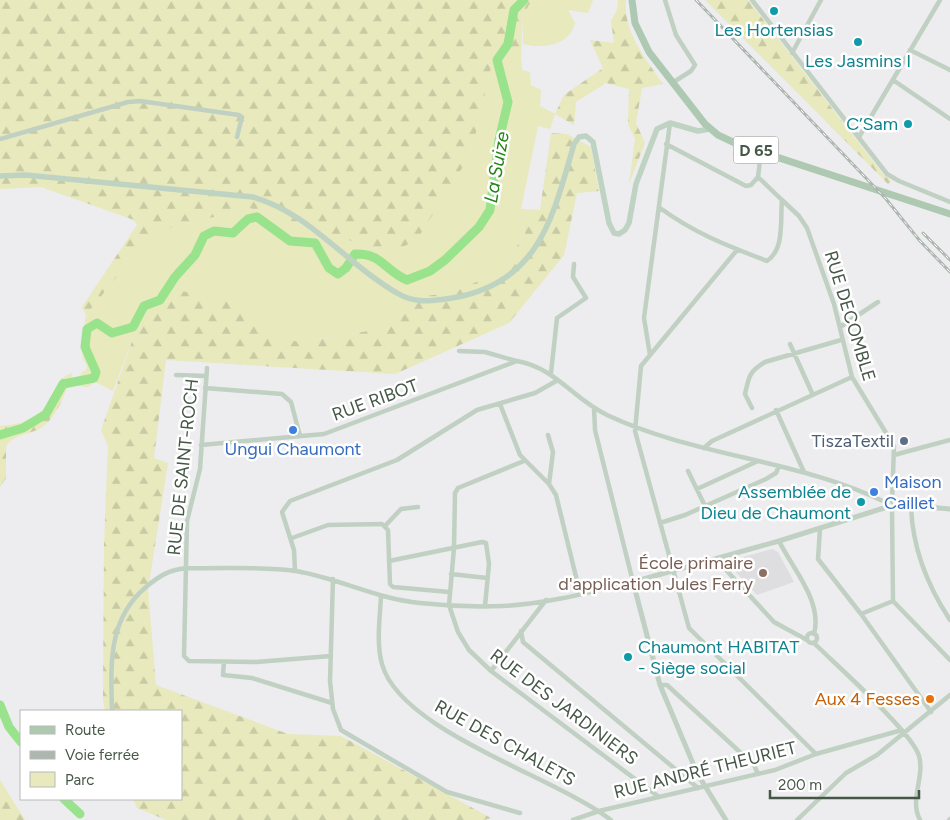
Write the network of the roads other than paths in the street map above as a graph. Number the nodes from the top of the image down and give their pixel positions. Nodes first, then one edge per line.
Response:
1 (632, 0) edge
2 (665, 0) edge
3 (752, 0) edge
4 (761, 0) edge
5 (821, 0) edge
6 (940, 0) edge
7 (756, 6) junction
8 (910, 50) junction
9 (792, 52) junction
10 (950, 70) edge
11 (893, 80) junction
12 (672, 83) junction
13 (950, 119) edge
14 (670, 123) junction
15 (710, 129) junction
16 (237, 137) dead end
17 (859, 137) junction
18 (0, 139) edge
19 (666, 144) junction
20 (762, 152) junction
21 (0, 176) edge
22 (758, 177) junction
23 (782, 200) junction
24 (949, 200) edge
25 (660, 208) junction
26 (950, 214) edge
27 (737, 250) junction
28 (574, 264) dead end
29 (878, 302) dead end
30 (840, 327) junction
31 (842, 340) junction
32 (790, 344) dead end
33 (459, 351) dead end
34 (794, 353) junction
35 (650, 355) junction
36 (517, 361) junction
37 (207, 368) dead end
38 (551, 373) junction
39 (176, 374) dead end
40 (206, 376) junction
41 (852, 377) junction
42 (558, 380) junction
43 (204, 388) junction
44 (812, 394) junction
45 (500, 404) junction
46 (594, 408) junction
47 (752, 408) dead end
48 (776, 410) junction
49 (635, 426) junction
50 (548, 435) dead end
51 (300, 436) junction
52 (950, 440) edge
53 (201, 445) junction
54 (704, 448) junction
55 (894, 455) junction
56 (524, 461) junction
57 (758, 461) junction
58 (779, 466) junction
59 (688, 471) dead end
60 (804, 472) junction
61 (549, 484) junction
62 (697, 489) junction
63 (890, 505) junction
64 (911, 505) junction
65 (705, 506) junction
66 (418, 508) dead end
67 (950, 509) edge
68 (660, 523) junction
69 (385, 526) junction
70 (820, 529) junction
71 (292, 538) junction
72 (779, 541) junction
73 (454, 548) junction
74 (716, 559) junction
75 (389, 561) junction
76 (186, 568) junction
77 (295, 571) junction
78 (673, 571) junction
79 (451, 574) junction
80 (487, 578) junction
81 (333, 579) junction
82 (633, 582) junction
83 (449, 592) junction
84 (580, 593) junction
85 (381, 596) junction
86 (546, 600) junction
87 (893, 601) junction
88 (449, 605) junction
89 (485, 606) junction
90 (862, 614) junction
91 (950, 620) edge
92 (521, 631) junction
93 (814, 634) junction
94 (807, 640) junction
95 (814, 643) junction
96 (331, 656) junction
97 (950, 660) edge
98 (224, 662) junction
99 (491, 671) junction
100 (660, 685) junction
101 (950, 695) edge
102 (332, 703) junction
103 (112, 710) edge
104 (930, 712) junction
105 (903, 731) junction
106 (816, 754) junction
107 (758, 774) junction
108 (704, 786) junction
109 (698, 788) junction
110 (659, 797) junction
111 (599, 811) junction
112 (520, 813) dead end
113 (573, 820) edge
114 (611, 820) edge
115 (726, 820) edge
116 (797, 820) edge
117 (920, 820) edge

1 - 12 main road, D 65
2 - 12 street
3 - 7 street
4 - 7 street
5 - 9 street
6 - 8 street
7 - 9 street
8 - 10 street
8 - 11 street
9 - 17 street
11 - 13 street
11 - 17 street
12 - 15 main road, D 65
14 - 15 main road
14 - 19 street
14 - 21 main road
15 - 20 main road, D 65
16 - 18 street
17 - 24 street
19 - 22 street
19 - 25 street
20 - 22 street
20 - 26 main road, D 65
22 - 23 street, RUE DECOMBLE
23 - 27 street
23 - 30 street, RUE DECOMBLE
25 - 27 street
25 - 35 street
27 - 35 street
28 - 38 street
29 - 30 street
30 - 31 street, RUE DECOMBLE
31 - 34 street
31 - 41 street, RUE DECOMBLE
32 - 34 street
33 - 36 street
34 - 44 street
34 - 47 street
35 - 49 street
36 - 38 street
36 - 51 street, RUE RIBOT
37 - 40 street, RUE DE SAINT-ROCH
38 - 42 street
39 - 40 street
40 - 43 street, RUE DE SAINT-ROCH
41 - 44 street
41 - 55 street, RUE DECOMBLE
42 - 45 street
42 - 46 street
43 - 51 street
43 - 53 street, RUE DE SAINT-ROCH
44 - 48 street
45 - 56 street
45 - 71 street
46 - 49 street
46 - 82 street
48 - 54 street
48 - 60 street
49 - 54 street
49 - 68 street
50 - 61 street
51 - 53 street, RUE RIBOT
52 - 55 street
53 - 76 street, RUE DE SAINT-ROCH
54 - 57 street
55 - 63 street, RUE DECOMBLE
56 - 61 street
56 - 73 street, RUE DES JARDINIERS
57 - 58 street
57 - 62 street
58 - 60 street
58 - 65 street
59 - 62 street
60 - 63 street
61 - 84 street
62 - 65 street
63 - 64 street
63 - 70 street
63 - 87 street, RUE DECOMBLE
64 - 67 street
64 - 91 street
65 - 68 street
66 - 69 street
68 - 78 street
69 - 71 street
69 - 75 street
70 - 72 street
70 - 90 street
71 - 77 street
72 - 74 street
72 - 93 street
73 - 75 street
73 - 79 street, RUE DES JARDINIERS
73 - 80 street
74 - 78 street
74 - 94 street
75 - 83 street
76 - 77 street
76 - 98 street, RUE DE SAINT-ROCH
76 - 103 street
77 - 81 street
78 - 82 street
78 - 106 street
79 - 80 street
79 - 83 street, RUE DES JARDINIERS
80 - 89 street
81 - 85 street
81 - 96 street
82 - 84 street
82 - 100 street
83 - 88 street, RUE DES JARDINIERS
84 - 86 street
85 - 88 street
85 - 111 street, RUE DES CHALETS
86 - 89 street
86 - 92 street
87 - 90 street
87 - 97 street
88 - 89 street
88 - 99 street, RUE DES JARDINIERS
90 - 104 street
92 - 99 street
92 - 109 street
93 - 94 street
93 - 95 street
94 - 95 street
95 - 105 street
96 - 98 street, RUE DE SAINT-ROCH
96 - 102 street
98 - 102 street
99 - 110 street, RUE DES JARDINIERS
100 - 107 street
100 - 108 street
101 - 104 street
102 - 112 street
104 - 105 street
105 - 106 street, RUE ANDRÉ THEURIET
105 - 116 street
105 - 117 street
106 - 107 street, RUE ANDRÉ THEURIET
107 - 108 street, RUE ANDRÉ THEURIET
108 - 109 street, RUE ANDRÉ THEURIET
108 - 115 street
109 - 110 street, RUE ANDRÉ THEURIET
110 - 111 street, RUE ANDRÉ THEURIET
111 - 113 street, RUE ANDRÉ THEURIET
111 - 114 street, RUE DES CHALETS

